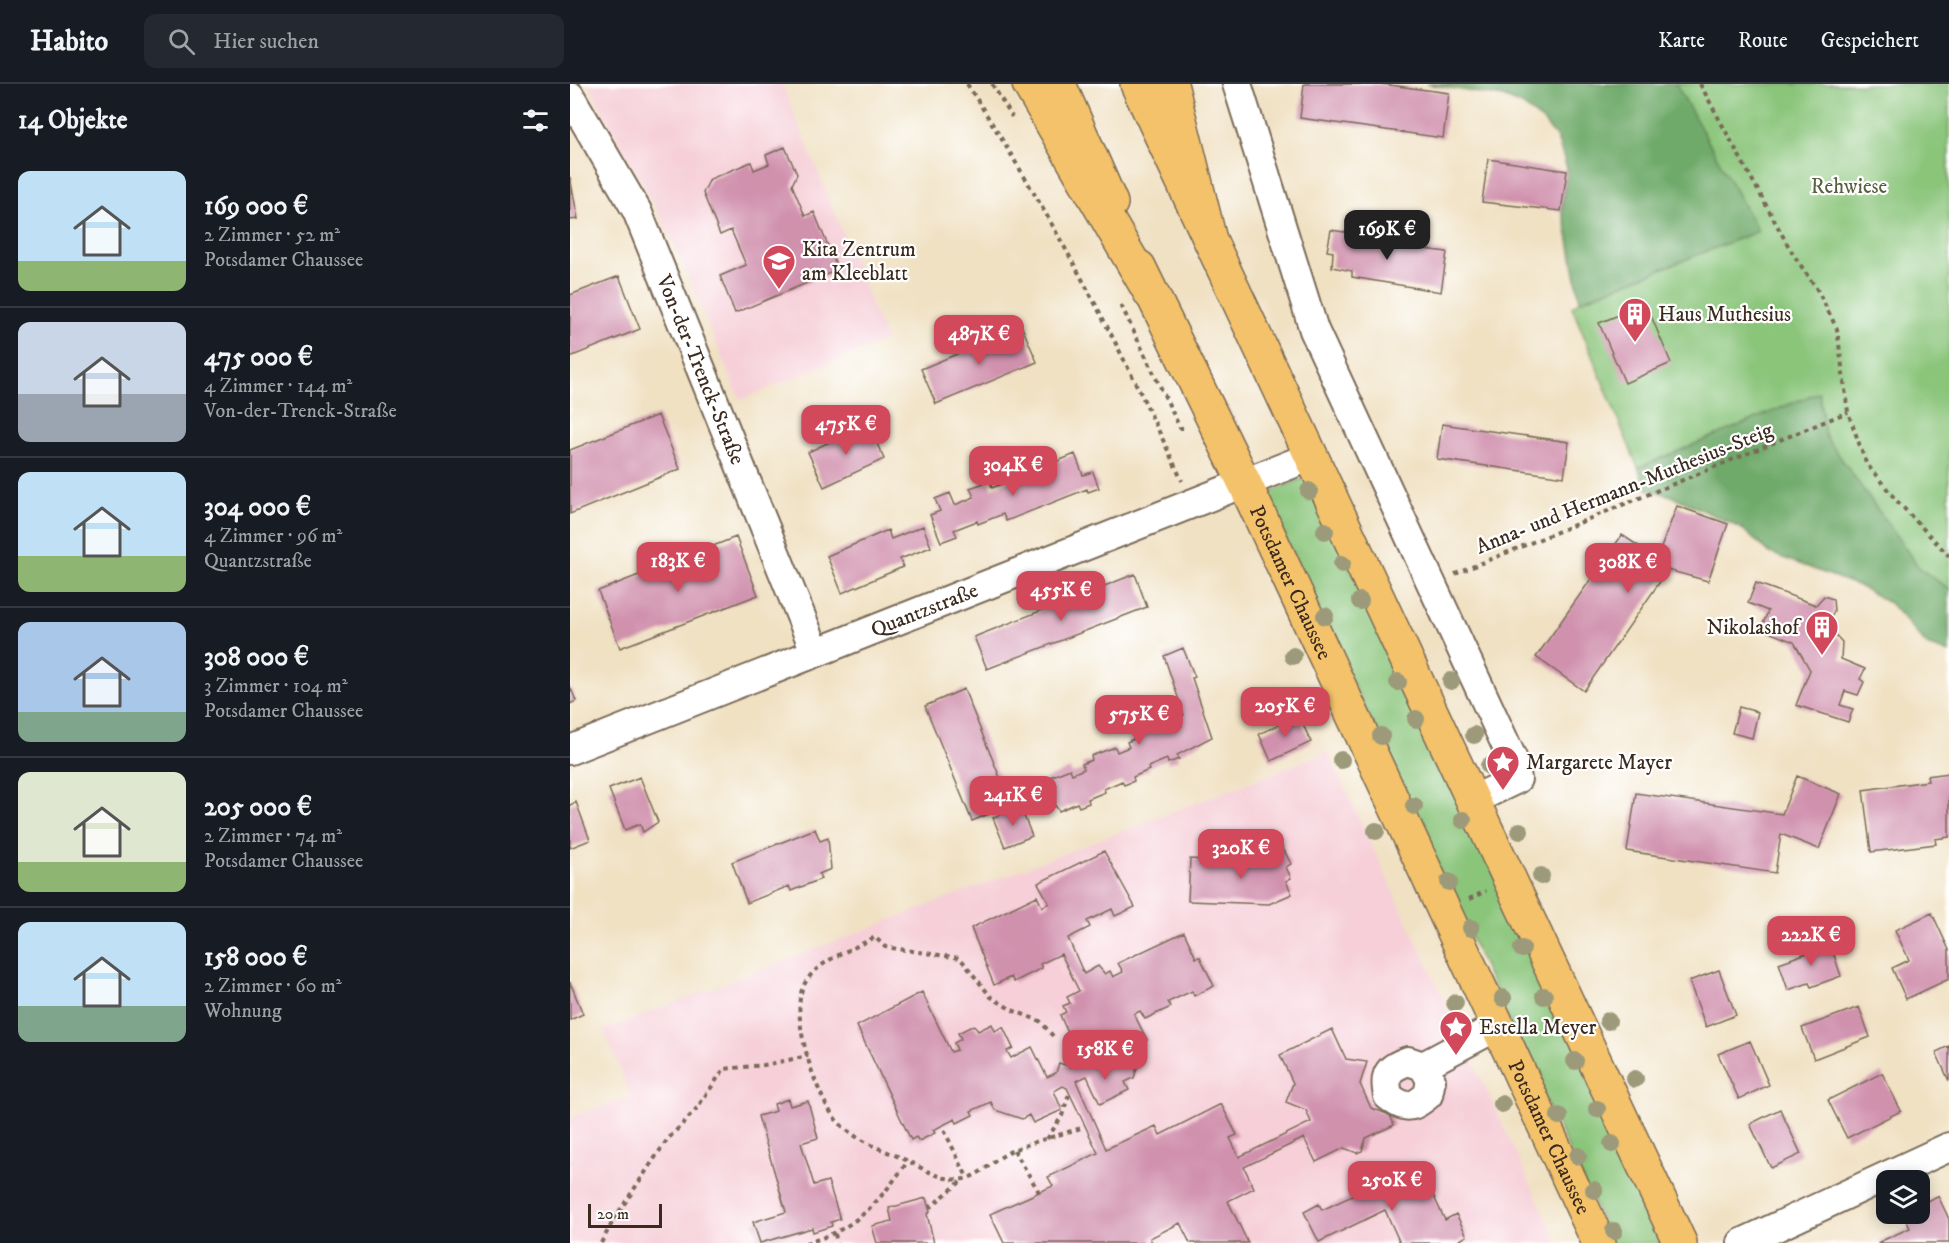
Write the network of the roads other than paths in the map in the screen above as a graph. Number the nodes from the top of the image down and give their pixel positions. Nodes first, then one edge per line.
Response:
1 (1029, 84) edge
2 (1059, 84) edge
3 (1137, 84) edge
4 (1171, 84) edge
5 (1237, 84) edge
6 (570, 96) edge
7 (1209, 236) junction
8 (1151, 294) junction
9 (1312, 456) junction
10 (1245, 484) junction
11 (815, 651) junction
12 (570, 750) edge
13 (1473, 800) junction
14 (1498, 1026) junction
15 (1422, 1066) dead end
16 (1949, 1148) edge
17 (1599, 1243) edge
18 (1680, 1243) edge
19 (1742, 1243) edge

1 - 8 main road
2 - 8 main road, Potsdamer Chaussee
3 - 7 main road
4 - 7 main road
5 - 13 street
6 - 11 street, Von-der-Trenck-Straße
7 - 9 main road
8 - 10 main road, Potsdamer Chaussee
9 - 10 street, Quantzstraße
9 - 13 main road
10 - 11 street, Quantzstraße
10 - 14 main road, Potsdamer Chaussee
11 - 12 street, Quantzstraße
13 - 18 main road
14 - 15 street
14 - 17 main road, Potsdamer Chaussee
16 - 19 street

